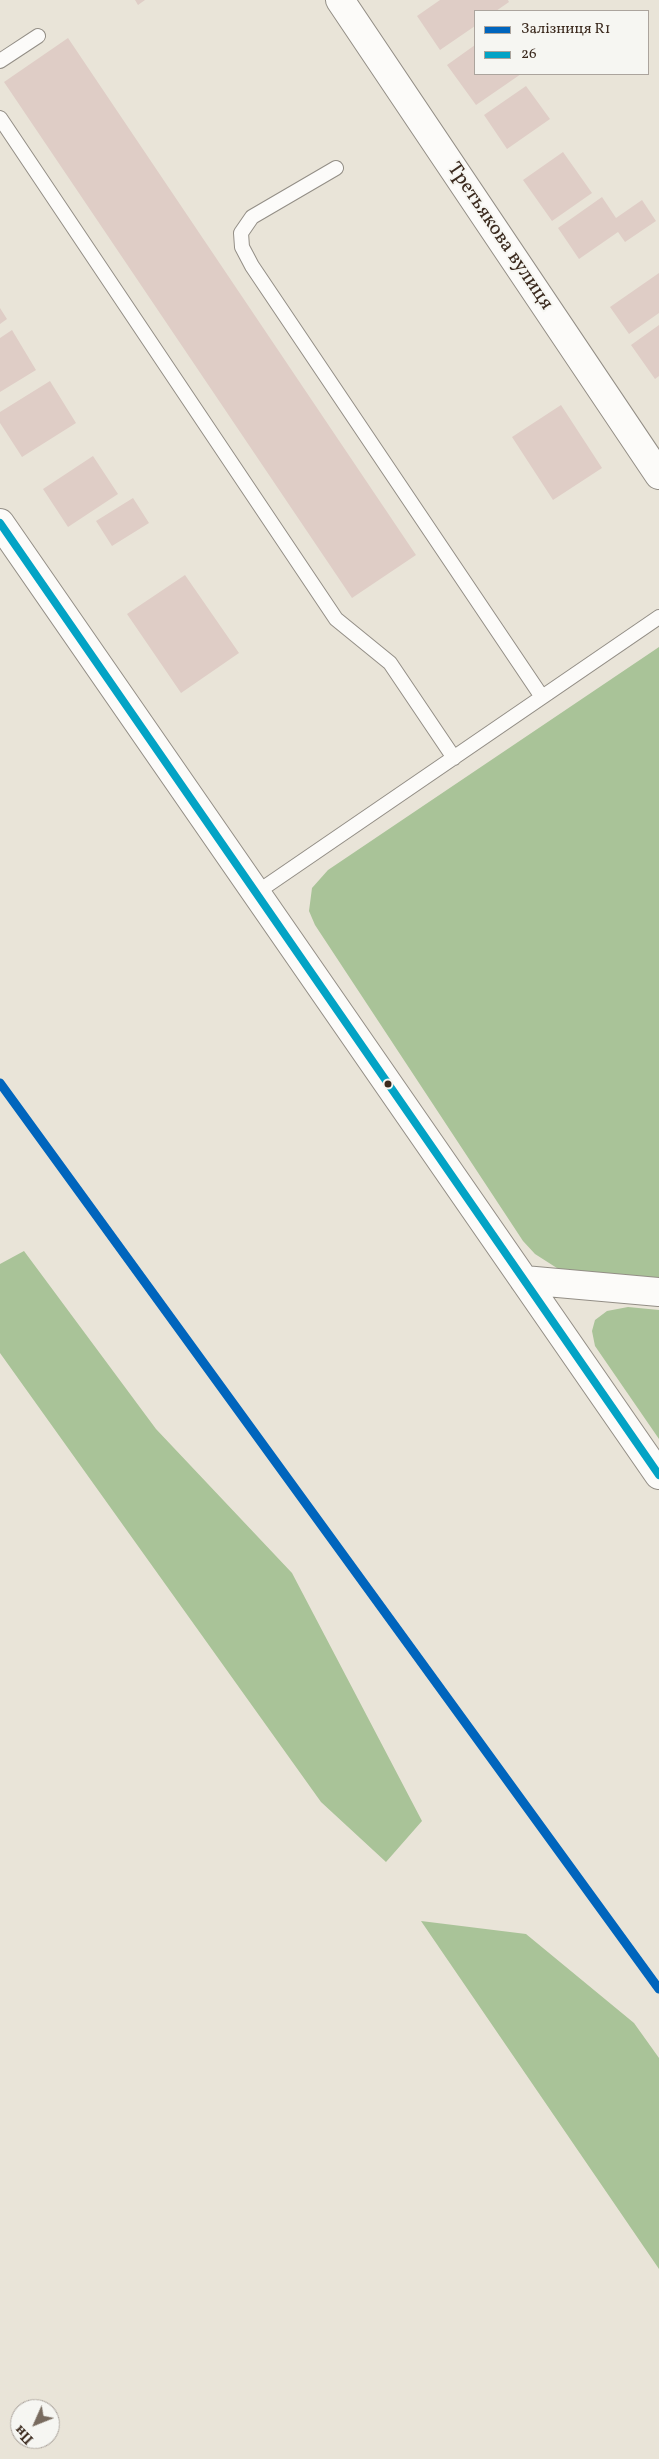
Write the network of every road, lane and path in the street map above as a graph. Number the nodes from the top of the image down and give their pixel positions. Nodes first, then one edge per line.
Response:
1 (340, 0) edge
2 (38, 36) dead end
3 (0, 62) edge
4 (0, 118) edge
5 (336, 168) dead end
6 (659, 475) edge
7 (0, 523) edge
8 (659, 617) edge
9 (542, 697) junction
10 (454, 758) junction
11 (256, 892) junction
12 (524, 1280) junction
13 (659, 1292) edge
14 (659, 1475) edge

1 - 6 main road, Третьякова вулиця
2 - 3 lane
4 - 10 lane
5 - 9 lane
7 - 11 main road
8 - 9 lane
9 - 10 lane
10 - 11 lane
11 - 12 main road
12 - 13 main road
12 - 14 main road

